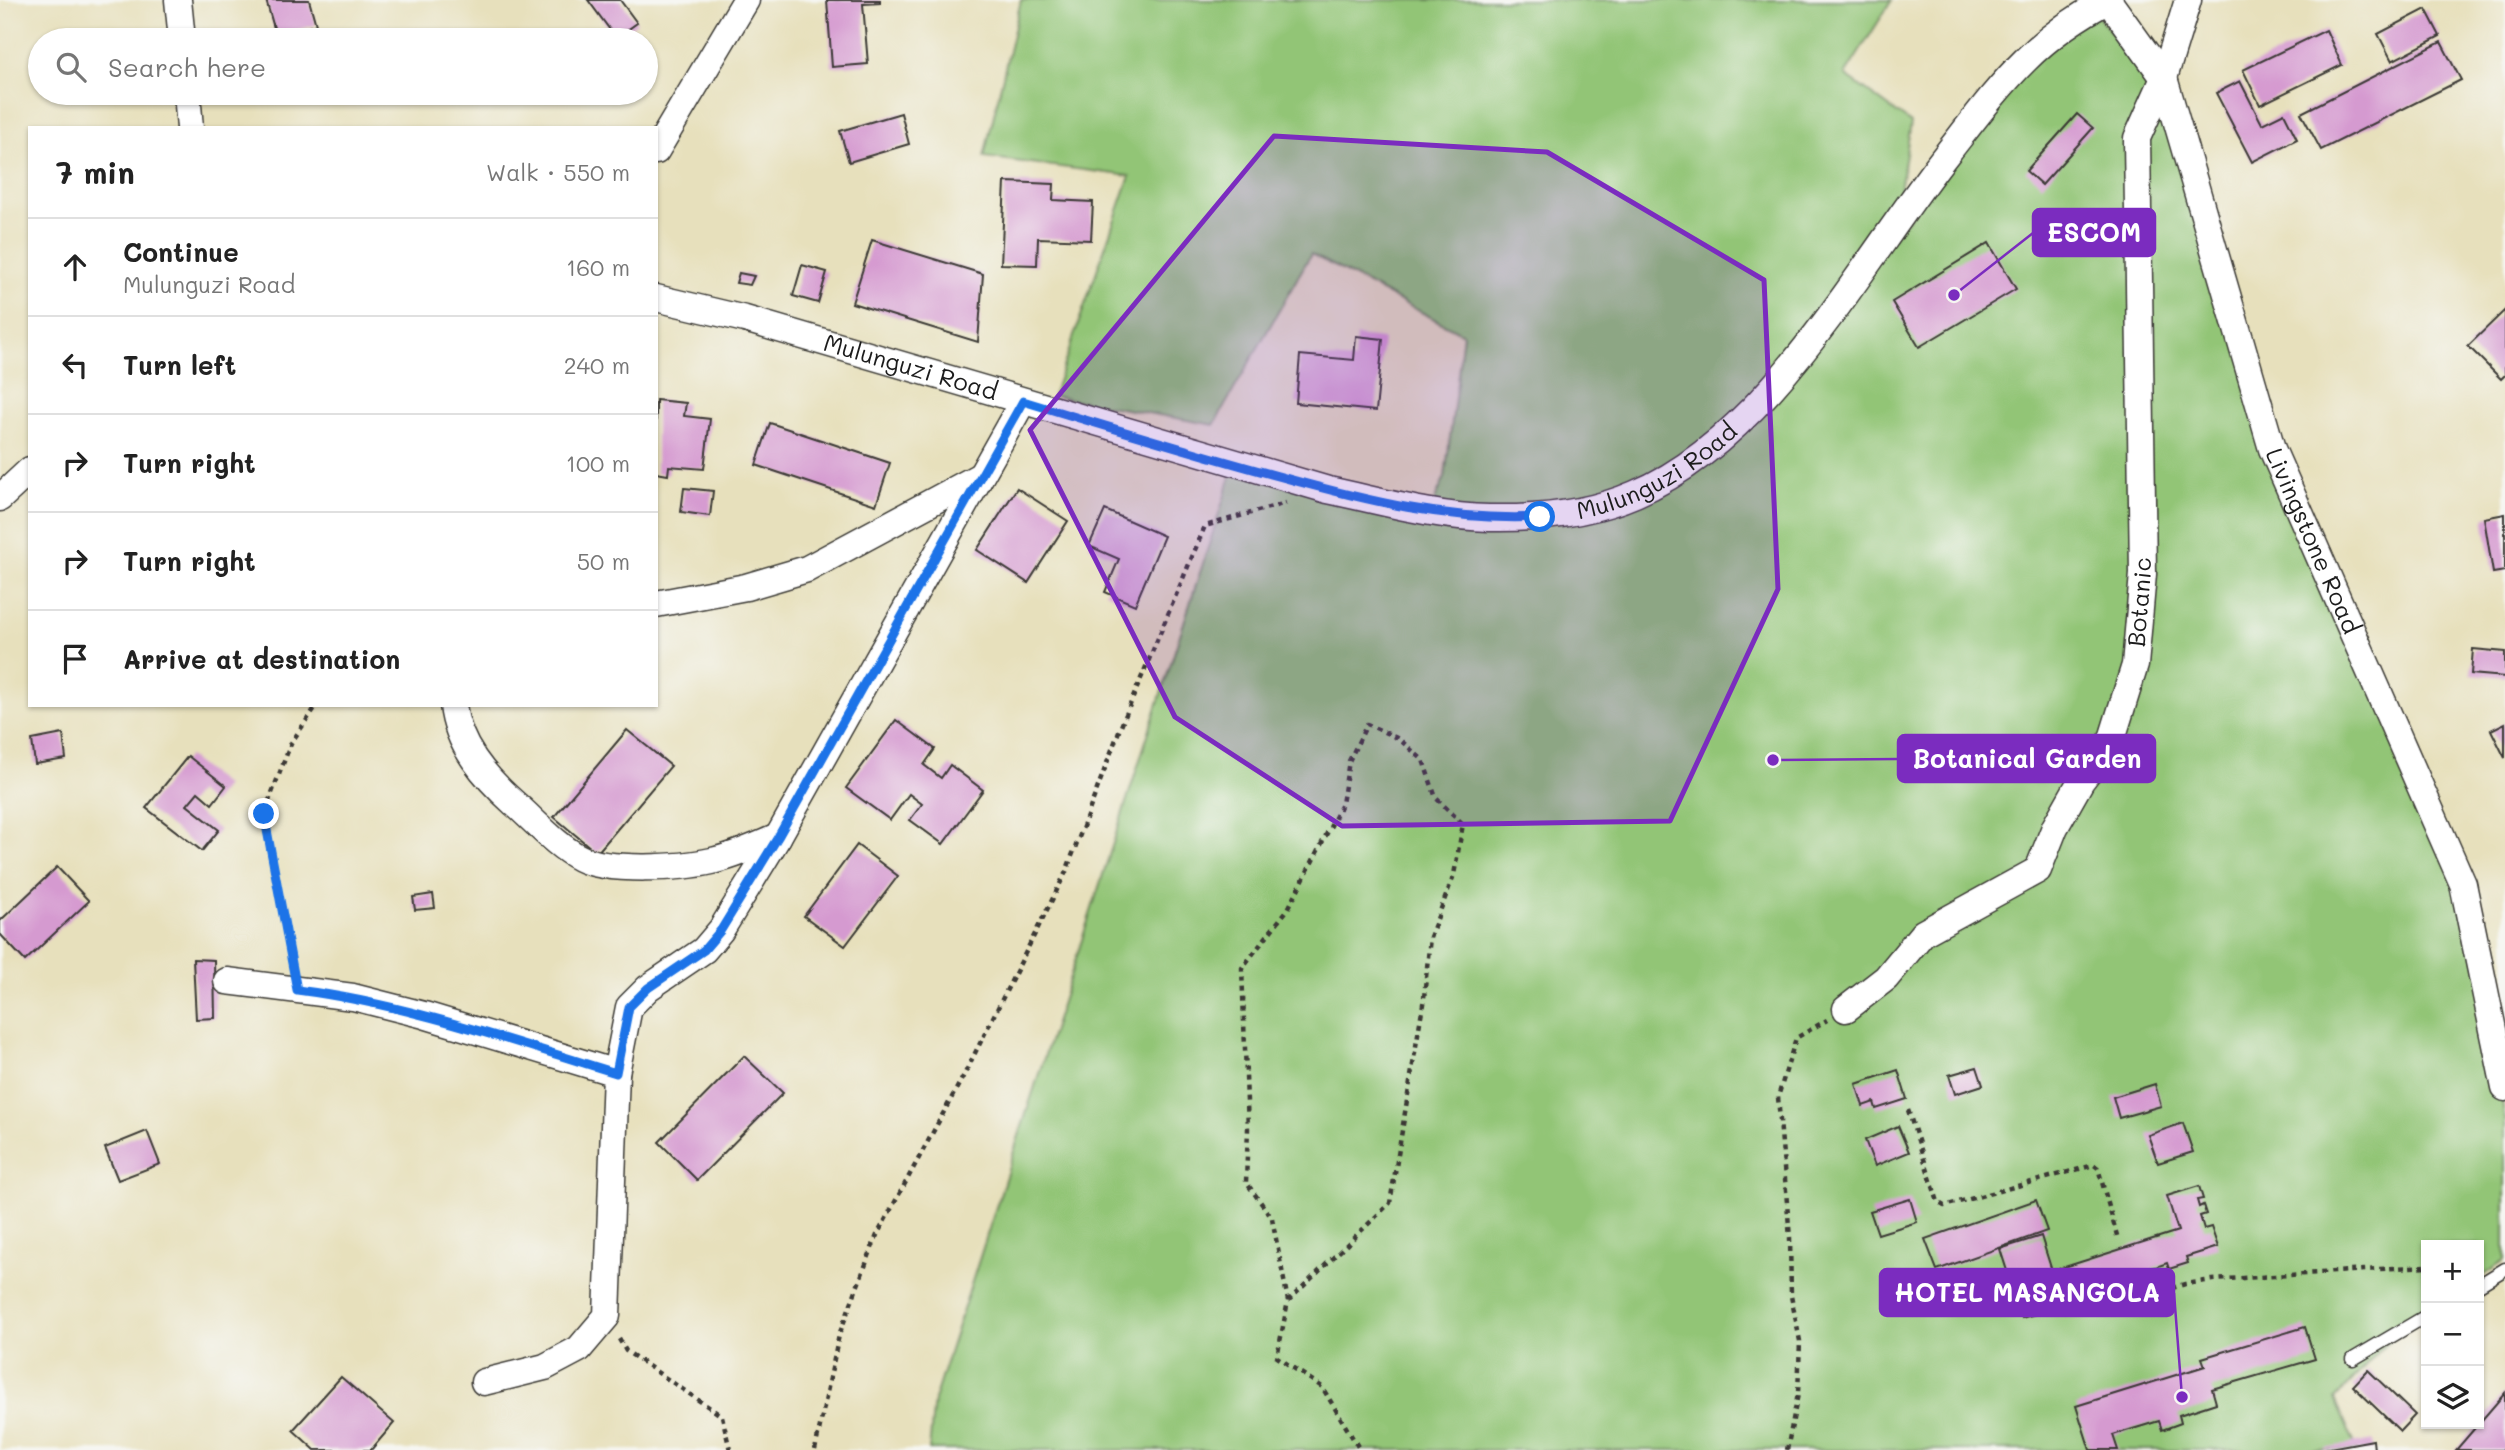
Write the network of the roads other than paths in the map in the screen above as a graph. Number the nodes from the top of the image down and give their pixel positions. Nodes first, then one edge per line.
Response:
1 (178, 0) edge
2 (746, 0) edge
3 (2109, 0) edge
4 (2188, 0) edge
5 (181, 28) edge
6 (2164, 78) junction
7 (188, 105) edge
8 (190, 126) edge
9 (658, 148) edge
10 (658, 298) edge
11 (1023, 401) junction
12 (28, 472) edge
13 (980, 476) junction
14 (0, 498) edge
15 (658, 604) edge
16 (453, 707) edge
17 (778, 837) junction
18 (227, 981) dead end
19 (1846, 1009) road end
20 (616, 1073) junction
21 (2505, 1088) edge
22 (2505, 1269) edge
23 (2484, 1282) edge
24 (2421, 1319) edge
25 (2353, 1359) dead end
26 (484, 1382) dead end

1 - 5 street
2 - 9 street
3 - 6 street, Livingstone Road
3 - 11 street, Mulunguzi Road
4 - 6 street, Botanic
6 - 19 street, Botanic
6 - 21 street, Livingstone Road
7 - 8 street
10 - 11 street, Mulunguzi Road
11 - 13 street
12 - 14 street
13 - 15 street
13 - 17 street
16 - 17 street
17 - 20 street
18 - 20 street
20 - 26 street
22 - 23 lane
24 - 25 lane

